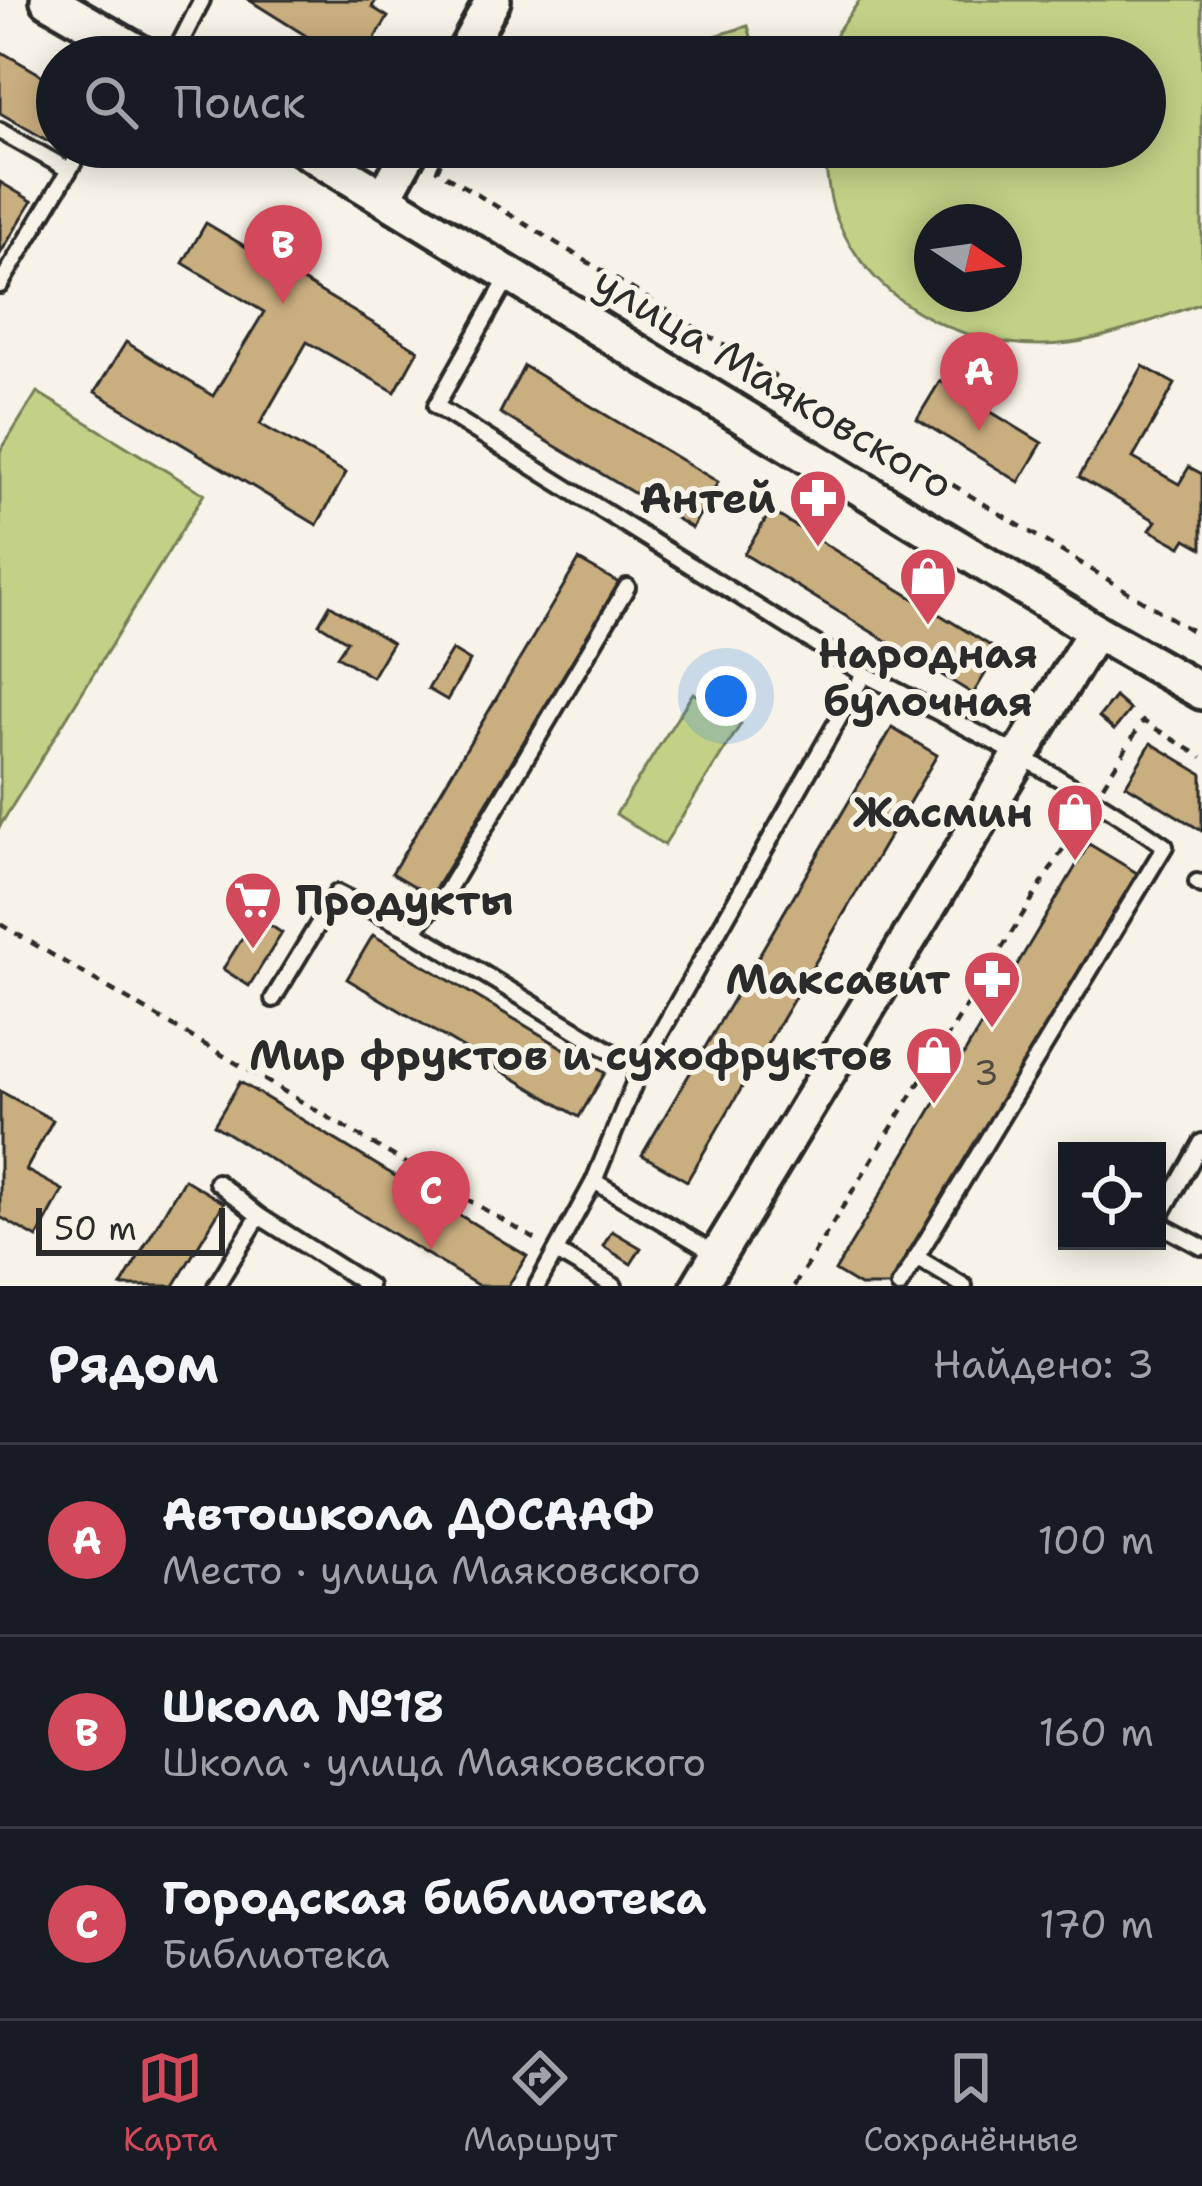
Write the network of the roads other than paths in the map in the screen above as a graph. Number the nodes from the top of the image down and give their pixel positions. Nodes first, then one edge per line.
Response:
1 (48, 0) edge
2 (202, 0) edge
3 (493, 0) edge
4 (113, 36) edge
5 (168, 36) edge
6 (473, 36) edge
7 (0, 131) edge
8 (36, 151) edge
9 (65, 168) edge
10 (335, 168) edge
11 (400, 168) edge
12 (69, 170) joint
13 (384, 197) junction
14 (510, 274) junction
15 (0, 285) edge
16 (627, 587) dead end
17 (1095, 631) junction
18 (864, 674) junction
19 (1202, 692) edge
20 (1022, 754) junction
21 (413, 931) junction
22 (273, 999) dead end
23 (640, 1069) junction
24 (1202, 1142) edge
25 (594, 1181) junction
26 (217, 1182) dead end
27 (1166, 1207) edge
28 (259, 1216) junction
29 (1166, 1228) edge
30 (1202, 1247) edge
31 (556, 1252) junction
32 (718, 1255) junction
33 (916, 1257) junction
34 (216, 1286) edge
35 (370, 1286) edge
36 (537, 1286) edge
37 (614, 1286) edge
38 (699, 1286) edge
39 (899, 1286) edge
40 (964, 1286) edge

1 - 4 street
2 - 5 lane
3 - 6 street
7 - 8 lane
9 - 12 lane
10 - 13 street, улица Маяковского
11 - 13 street
12 - 15 lane
13 - 14 street, улица Маяковского
14 - 17 street, улица Маяковского
14 - 18 lane
16 - 21 lane
17 - 19 street, улица Маяковского
17 - 20 street
18 - 20 lane
18 - 23 lane
20 - 32 street
20 - 33 lane
21 - 22 lane
21 - 23 lane
23 - 25 lane
24 - 27 lane
25 - 31 lane
25 - 32 lane
26 - 28 lane
28 - 34 lane
28 - 35 lane
29 - 30 lane
31 - 36 lane
31 - 37 lane
32 - 38 street
33 - 39 lane
33 - 40 lane

